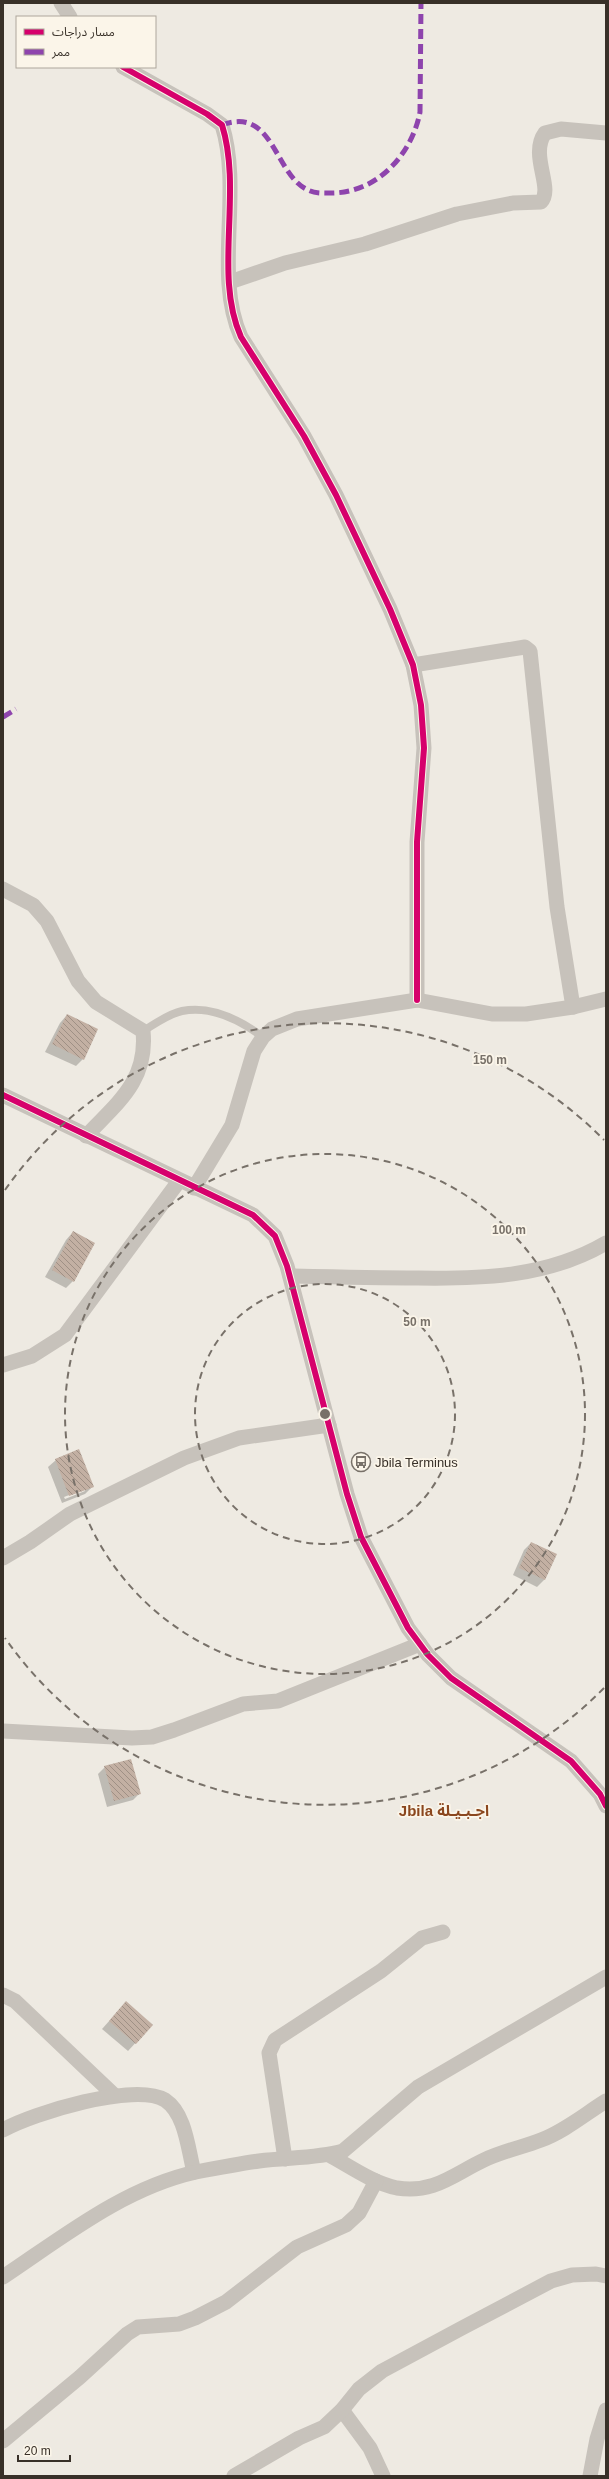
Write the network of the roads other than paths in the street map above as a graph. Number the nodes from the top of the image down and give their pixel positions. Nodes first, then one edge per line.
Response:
1 (61, 3) edge
2 (69, 16) edge
3 (125, 68) edge
4 (606, 133) edge
5 (230, 282) junction
6 (414, 665) junction
7 (3, 889) edge
8 (606, 999) edge
9 (418, 1000) junction
10 (573, 1008) junction
11 (143, 1031) junction
12 (263, 1037) junction
13 (3, 1095) edge
14 (86, 1136) junction
15 (179, 1181) junction
16 (194, 1188) junction
17 (606, 1243) edge
18 (290, 1276) junction
19 (3, 1365) edge
20 (329, 1424) junction
21 (3, 1558) edge
22 (420, 1644) junction
23 (3, 1731) edge
24 (606, 1806) edge
25 (443, 1932) dead end
26 (606, 1977) edge
27 (3, 1995) edge
28 (114, 2095) junction
29 (606, 2100) edge
30 (3, 2130) edge
31 (329, 2155) junction
32 (285, 2159) junction
33 (194, 2172) junction
34 (376, 2181) junction
35 (606, 2276) edge
36 (3, 2277) edge
37 (342, 2410) junction
38 (606, 2410) edge
39 (3, 2441) edge
40 (234, 2476) edge
41 (383, 2476) edge
42 (590, 2476) edge

1 - 2 street
3 - 5 street
4 - 5 street
5 - 6 street
6 - 9 street
6 - 10 street
7 - 11 street
8 - 10 street
9 - 10 street
9 - 12 street
11 - 12 lane
11 - 14 street
12 - 16 street
13 - 14 street
14 - 15 street
15 - 16 street
15 - 19 street
16 - 18 street
17 - 18 street
18 - 20 street
20 - 21 street
20 - 22 street
22 - 23 street
22 - 24 street
25 - 32 street
26 - 31 street
27 - 28 street
28 - 30 street
28 - 33 street
29 - 34 street
31 - 32 street
31 - 34 street
32 - 33 street
33 - 36 street
34 - 39 street
35 - 37 street
37 - 40 street
37 - 41 street
38 - 42 street

